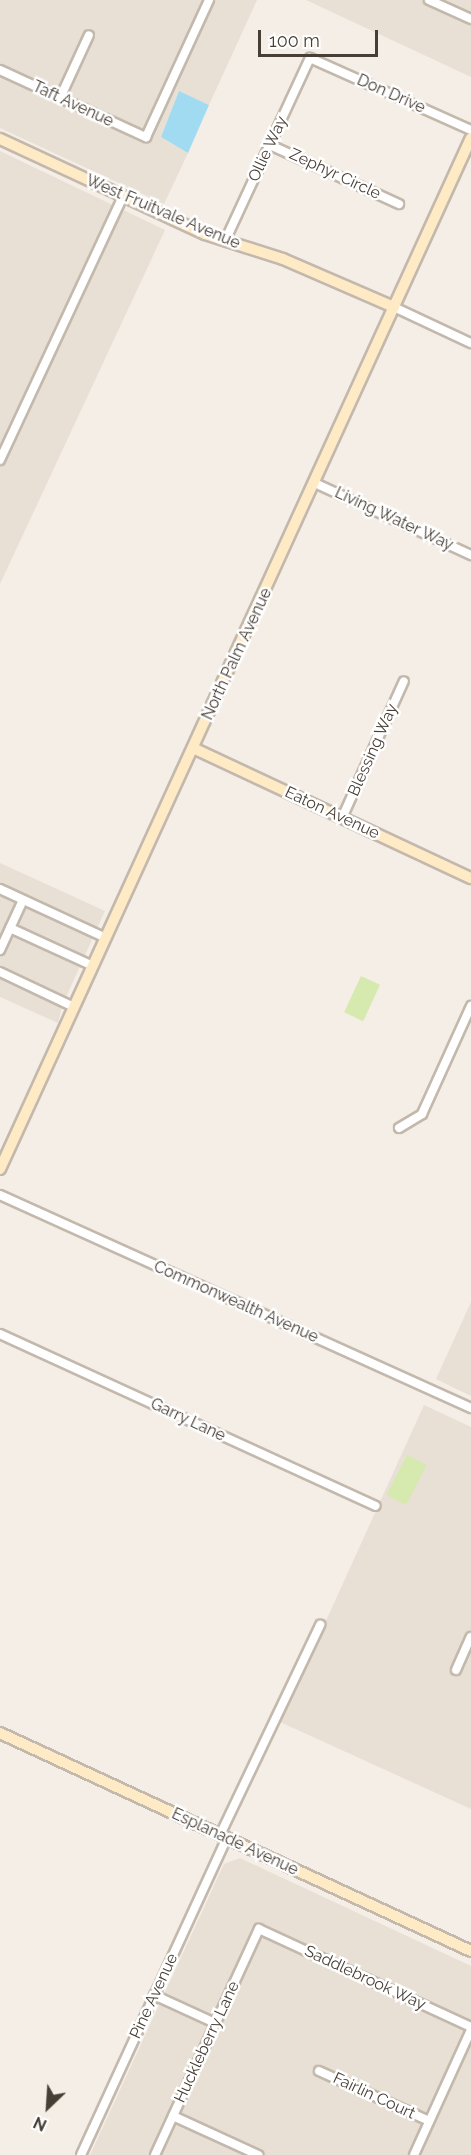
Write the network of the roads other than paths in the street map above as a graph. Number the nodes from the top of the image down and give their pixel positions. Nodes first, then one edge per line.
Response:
1 (209, 0) edge
2 (429, 0) edge
3 (471, 19) edge
4 (89, 35) dead end
5 (310, 58) joint
6 (0, 70) edge
7 (60, 98) junction
8 (471, 130) edge
9 (471, 138) edge
10 (0, 140) edge
11 (270, 145) junction
12 (123, 196) junction
13 (399, 204) dead end
14 (225, 241) junction
15 (394, 307) junction
16 (471, 343) edge
17 (4, 442) edge
18 (0, 460) edge
19 (317, 484) junction
20 (471, 555) edge
21 (404, 681) dead end
22 (193, 748) junction
23 (342, 818) junction
24 (471, 878) edge
25 (0, 889) edge
26 (23, 900) junction
27 (10, 928) junction
28 (106, 938) junction
29 (0, 950) edge
30 (93, 966) junction
31 (0, 972) edge
32 (471, 1006) edge
33 (74, 1007) junction
34 (399, 1128) dead end
35 (0, 1169) edge
36 (0, 1196) edge
37 (0, 1334) edge
38 (471, 1408) edge
39 (375, 1506) dead end
40 (320, 1625) dead end
41 (471, 1637) edge
42 (456, 1670) dead end
43 (0, 1733) edge
44 (224, 1836) junction
45 (259, 1929) joint
46 (471, 1951) edge
47 (154, 1995) junction
48 (215, 2023) junction
49 (471, 2029) edge
50 (319, 2071) dead end
51 (173, 2116) junction
52 (429, 2121) junction
53 (81, 2155) edge
54 (155, 2155) edge
55 (258, 2155) edge
56 (414, 2155) edge

1 - 7 street, Taft Avenue
2 - 3 street
4 - 7 street
5 - 8 street, Don Drive
5 - 11 street, Ollie Way
6 - 7 street, Taft Avenue
9 - 15 street, North Palm Avenue
10 - 12 street, West Fruitvale Avenue
11 - 13 street, Zephyr Circle
11 - 14 street, Ollie Way
12 - 14 street, West Fruitvale Avenue
12 - 17 street
14 - 15 street, West Fruitvale Avenue
15 - 16 street
15 - 19 street, North Palm Avenue
17 - 18 street
19 - 20 street, Living Water Way
19 - 22 street, North Palm Avenue
21 - 23 street, Blessing Way
22 - 23 street, Eaton Avenue
22 - 28 street, North Palm Avenue
23 - 24 street, Eaton Avenue
25 - 26 street
26 - 27 street
26 - 28 street
27 - 29 street
27 - 30 street
28 - 30 street, North Palm Avenue
30 - 33 street, North Palm Avenue
31 - 33 street
32 - 34 street
33 - 35 street, North Palm Avenue
36 - 38 street, Commonwealth Avenue
37 - 39 street, Garry Lane
40 - 44 street, Pine Avenue
41 - 42 street
43 - 44 street, Esplanade Avenue
44 - 46 street, Esplanade Avenue
44 - 47 street, Pine Avenue
45 - 48 street, Huckleberry Lane
45 - 49 street, Saddlebrook Way
47 - 48 street
47 - 53 street, Pine Avenue
48 - 51 street, Huckleberry Lane
49 - 52 street
50 - 52 street, Fairlin Court
51 - 54 street, Huckleberry Lane
51 - 55 street
52 - 56 street

